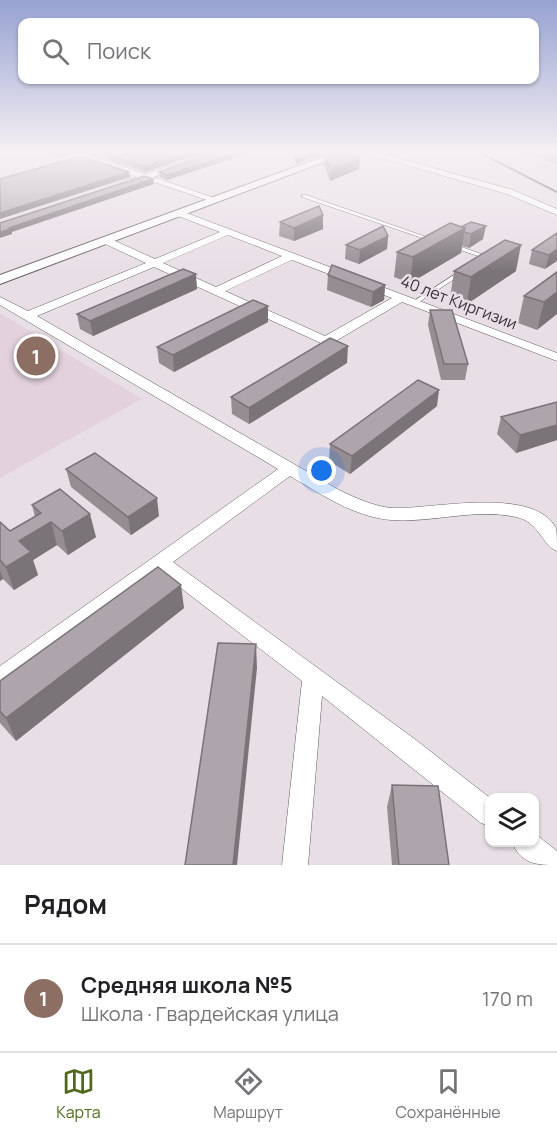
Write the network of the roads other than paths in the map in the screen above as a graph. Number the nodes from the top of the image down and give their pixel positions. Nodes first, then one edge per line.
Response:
1 (191, 191) edge
2 (240, 191) edge
3 (508, 191) edge
4 (304, 196) dead end
5 (216, 200) junction
6 (557, 212) edge
7 (181, 214) junction
8 (228, 232) junction
9 (107, 241) junction
10 (440, 242) edge
11 (451, 246) edge
12 (291, 256) junction
13 (155, 262) junction
14 (476, 262) edge
15 (467, 268) edge
16 (0, 280) edge
17 (218, 290) junction
18 (400, 298) junction
19 (0, 300) edge
20 (414, 303) junction
21 (27, 316) junction
22 (557, 357) edge
23 (289, 469) junction
24 (557, 544) edge
25 (160, 562) junction
26 (313, 677) junction
27 (0, 678) edge
28 (485, 811) edge
29 (530, 847) edge
30 (296, 865) edge
31 (554, 865) edge

1 - 5 street
2 - 5 street
3 - 6 street
4 - 10 lane
5 - 7 street
7 - 8 street, 40 лет Киргизии
7 - 9 street
8 - 12 street, 40 лет Киргизии
8 - 13 street
9 - 13 street
9 - 16 street
11 - 14 lane
12 - 17 street
12 - 18 street, 40 лет Киргизии
13 - 17 street
13 - 21 street
15 - 20 lane
17 - 18 street
18 - 20 street, 40 лет Киргизии
19 - 21 street
20 - 22 street, 40 лет Киргизии
21 - 23 street
23 - 24 street
23 - 25 street
25 - 26 street
25 - 27 street
26 - 28 street
26 - 30 street
29 - 31 street

